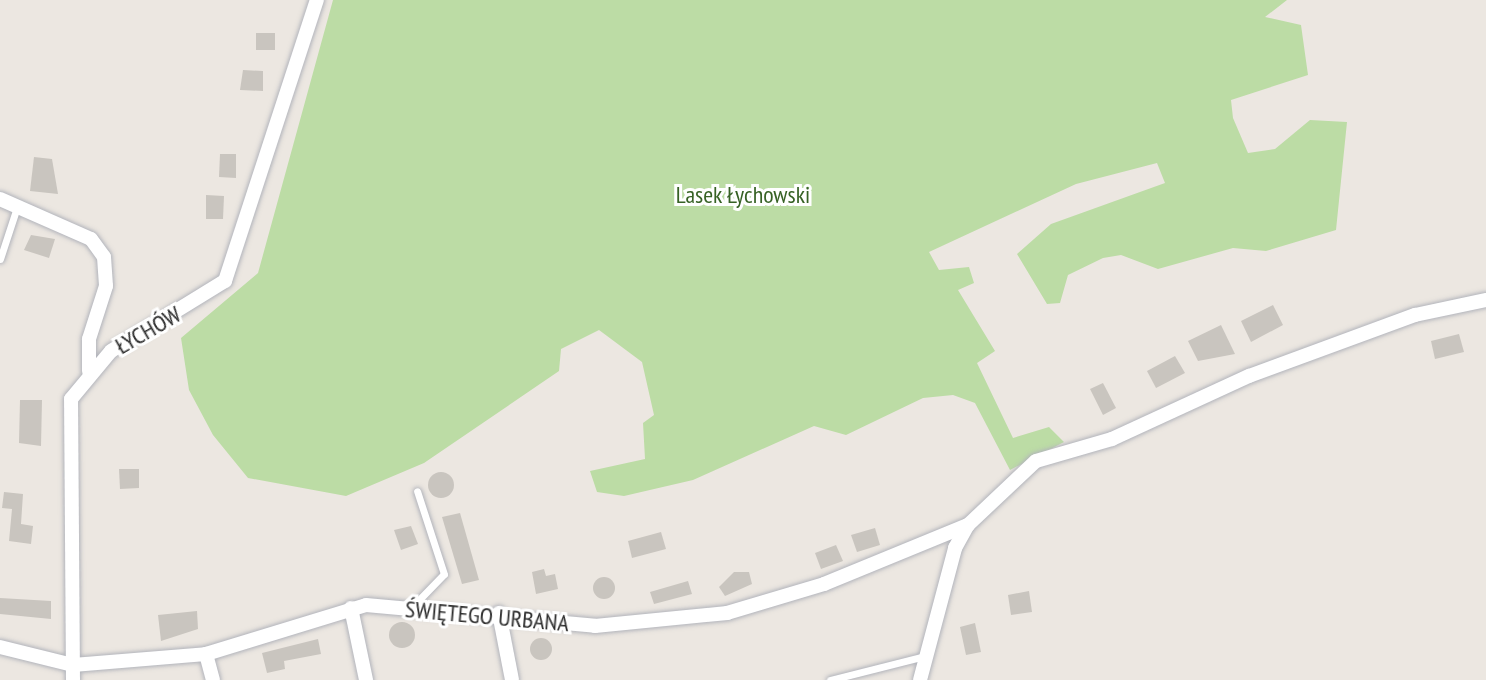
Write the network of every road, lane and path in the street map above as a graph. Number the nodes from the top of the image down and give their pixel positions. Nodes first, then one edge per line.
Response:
1 (317, 0) edge
2 (0, 199) edge
3 (17, 207) junction
4 (0, 259) edge
5 (1486, 300) edge
6 (89, 371) junction
7 (417, 491) dead end
8 (968, 525) junction
9 (351, 608) junction
10 (411, 608) junction
11 (499, 613) junction
12 (0, 647) edge
13 (206, 654) junction
14 (925, 656) junction
15 (73, 673) edge
16 (213, 680) edge
17 (366, 680) edge
18 (512, 680) edge
19 (830, 680) edge
20 (920, 680) edge

1 - 6 street, ŁYCHÓW
2 - 3 street
3 - 4 lane
3 - 6 street
5 - 8 street
6 - 15 street, ŁYCHÓW
7 - 10 lane
8 - 11 street, ŚWIĘTEGO URBANA
8 - 14 street
9 - 10 street, ŚWIĘTEGO URBANA
9 - 13 street, ŚWIĘTEGO URBANA
9 - 17 street
10 - 11 street, ŚWIĘTEGO URBANA
11 - 18 street
12 - 15 street, ŚWIĘTEGO URBANA
13 - 15 street, ŚWIĘTEGO URBANA
13 - 16 street
14 - 19 lane
14 - 20 street

